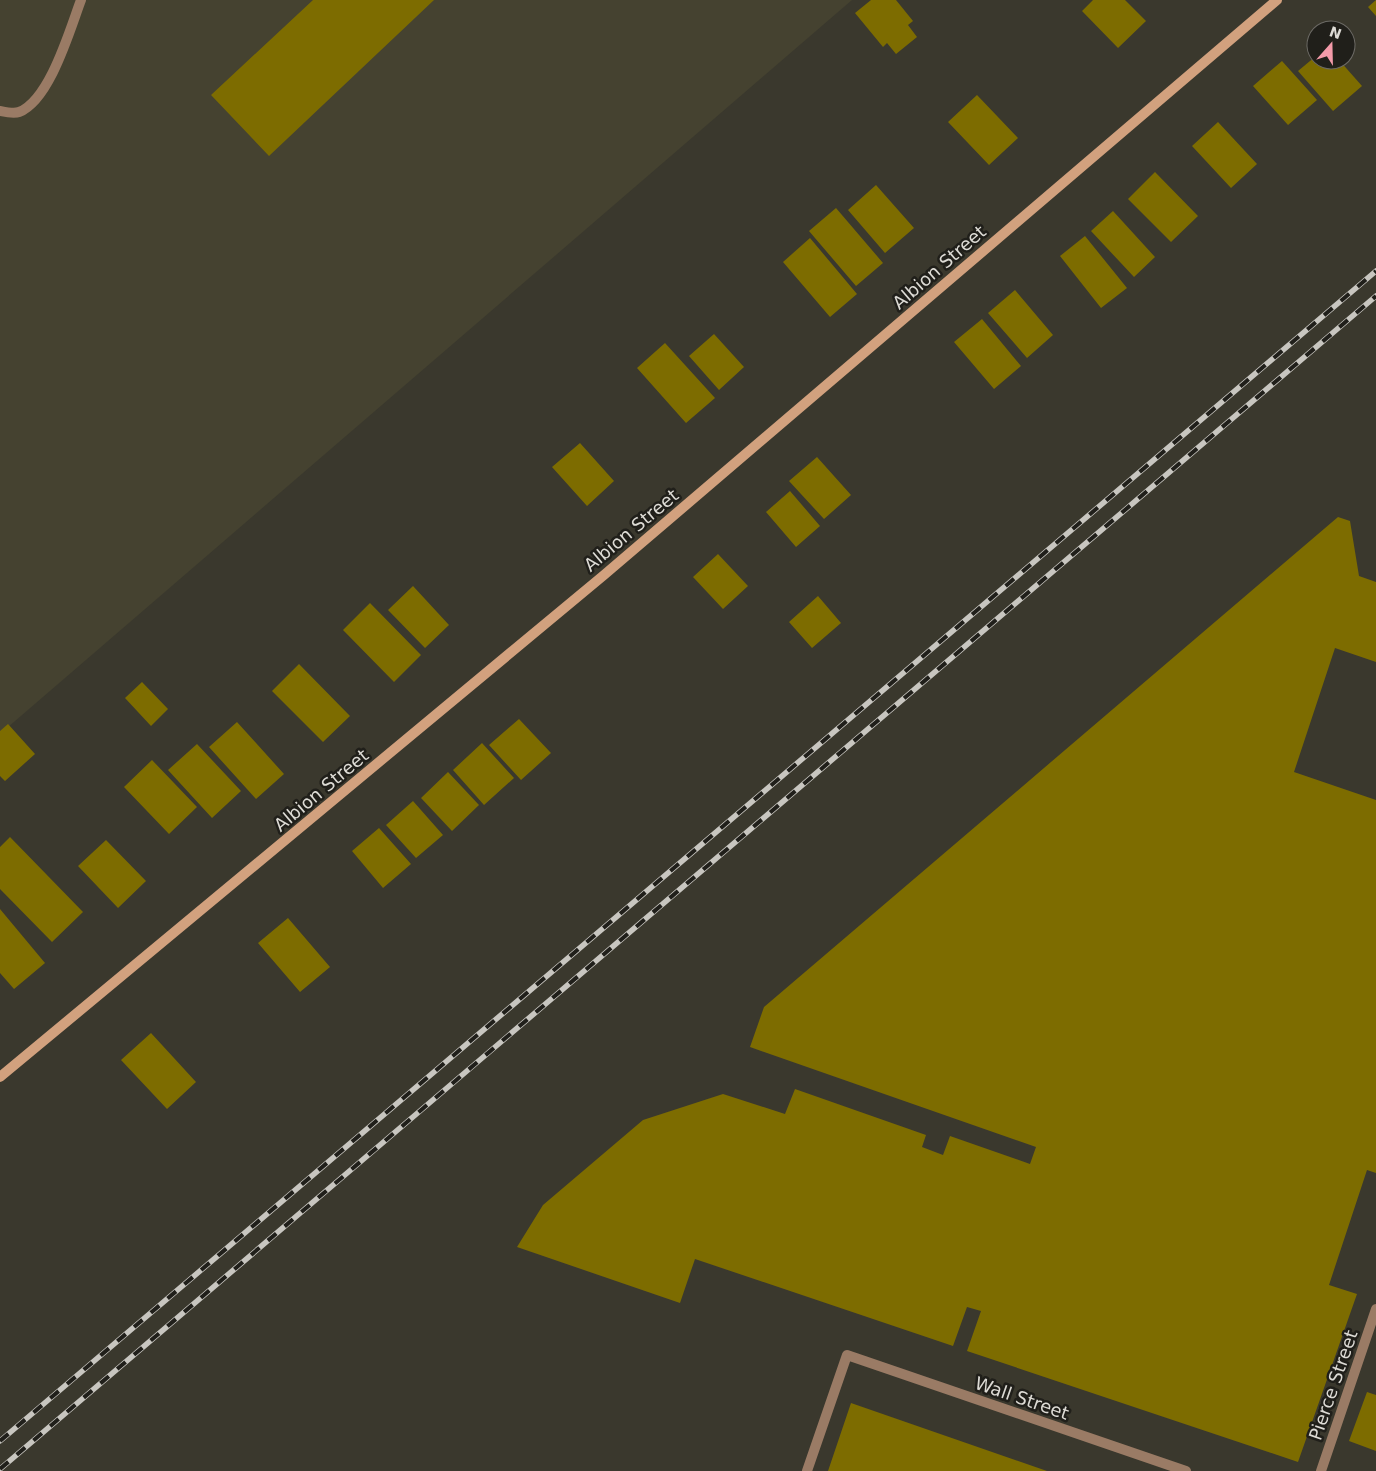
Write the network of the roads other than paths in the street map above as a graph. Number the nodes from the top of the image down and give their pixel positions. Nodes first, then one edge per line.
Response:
1 (81, 0) edge
2 (1277, 0) edge
3 (0, 111) edge
4 (0, 1077) edge
5 (1376, 1309) edge
6 (807, 1471) edge
7 (1186, 1471) edge
8 (1321, 1471) edge

1 - 3 street
2 - 4 street, Albion Street
5 - 8 street, Pierce Street
6 - 7 street, Wall Street

